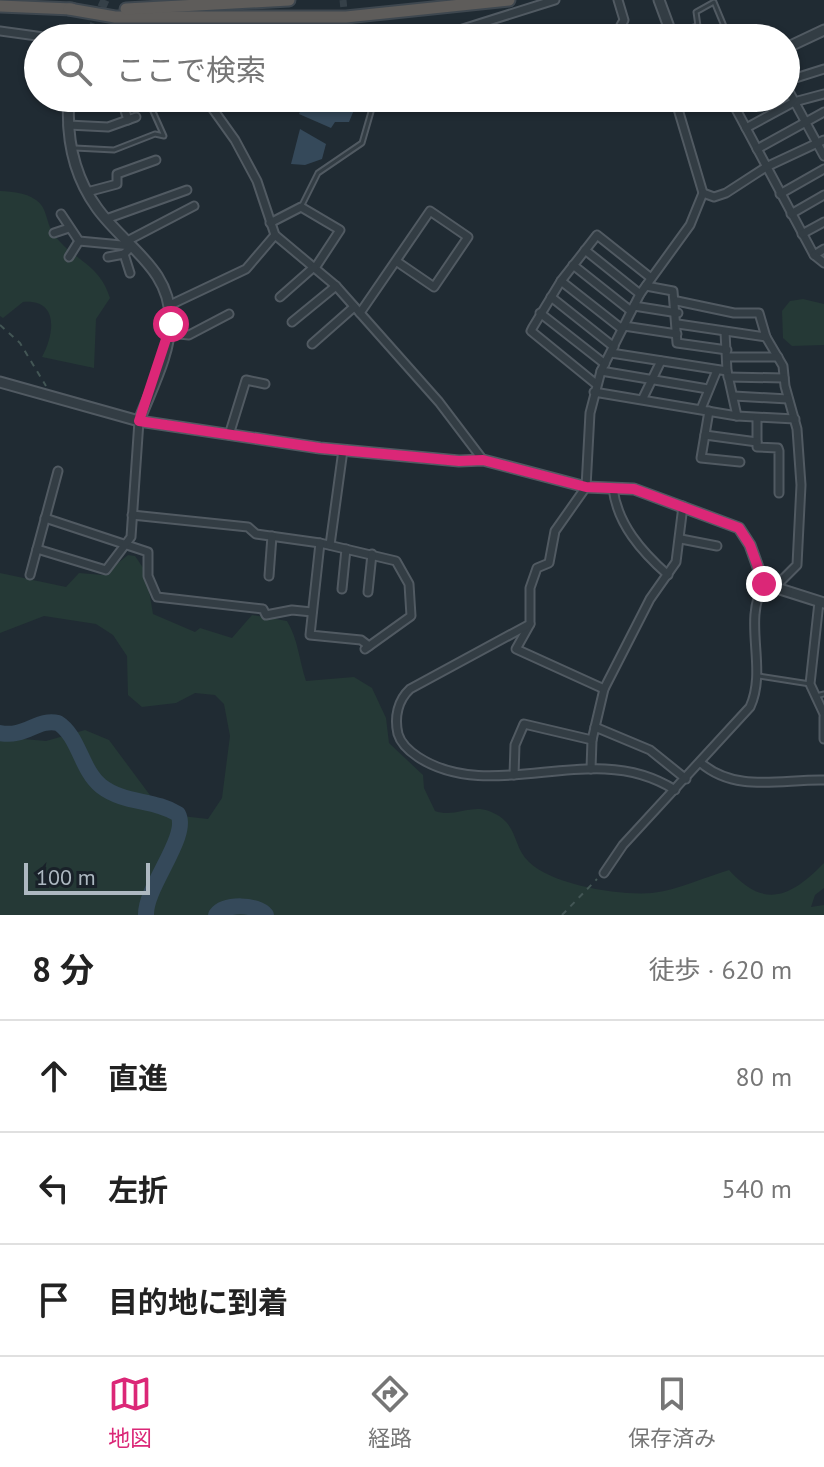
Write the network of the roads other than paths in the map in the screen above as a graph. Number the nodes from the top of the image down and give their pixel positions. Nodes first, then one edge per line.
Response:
1 (217, 0) edge
2 (289, 0) edge
3 (509, 0) edge
4 (555, 0) edge
5 (618, 0) edge
6 (659, 0) edge
7 (716, 1) edge
8 (0, 6) edge
9 (195, 8) junction
10 (69, 9) junction
11 (485, 24) edge
12 (622, 24) edge
13 (668, 24) edge
14 (698, 24) edge
15 (724, 24) edge
16 (824, 30) edge
17 (0, 31) edge
18 (24, 34) edge
19 (800, 41) edge
20 (824, 69) edge
21 (800, 78) edge
22 (824, 94) edge
23 (800, 100) edge
24 (68, 112) edge
25 (128, 112) edge
26 (153, 112) edge
27 (214, 112) edge
28 (371, 112) edge
29 (679, 112) edge
30 (738, 112) edge
31 (776, 112) edge
32 (800, 112) edge
33 (824, 112) edge
34 (805, 122) junction
35 (68, 125) junction
36 (746, 128) junction
37 (820, 142) edge
38 (72, 149) junction
39 (757, 149) junction
40 (824, 156) edge
41 (156, 160) dead end
42 (766, 167) junction
43 (824, 169) edge
44 (187, 190) dead end
45 (87, 192) junction
46 (703, 193) junction
47 (780, 194) junction
48 (824, 195) edge
49 (194, 206) dead end
50 (301, 207) junction
51 (61, 214) dead end
52 (791, 214) junction
53 (106, 219) junction
54 (824, 222) edge
55 (270, 223) junction
56 (69, 228) junction
57 (54, 233) dead end
58 (802, 234) junction
59 (275, 235) junction
60 (79, 241) junction
61 (130, 244) junction
62 (824, 249) edge
63 (585, 250) junction
64 (124, 254) junction
65 (814, 255) junction
66 (69, 257) dead end
67 (108, 257) dead end
68 (396, 261) junction
69 (824, 263) edge
70 (573, 265) junction
71 (315, 268) junction
72 (130, 273) dead end
73 (651, 278) junction
74 (561, 281) junction
75 (336, 286) junction
76 (646, 286) junction
77 (640, 294) junction
78 (280, 297) dead end
79 (551, 297) junction
80 (677, 301) junction
81 (170, 305) junction
82 (632, 309) junction
83 (357, 310) junction
84 (540, 313) junction
85 (678, 313) junction
86 (229, 314) dead end
87 (292, 322) dead end
88 (678, 324) junction
89 (623, 327) junction
90 (725, 332) junction
91 (169, 333) junction
92 (677, 334) junction
93 (766, 337) junction
94 (312, 344) dead end
95 (612, 350) junction
96 (727, 354) junction
97 (778, 357) junction
98 (661, 361) junction
99 (603, 368) junction
100 (717, 370) junction
101 (728, 374) junction
102 (784, 378) junction
103 (653, 380) junction
104 (0, 382) edge
105 (265, 384) dead end
106 (595, 388) junction
107 (708, 389) junction
108 (734, 396) junction
109 (643, 398) junction
110 (788, 399) junction
111 (705, 410) junction
112 (737, 416) junction
113 (757, 418) junction
114 (795, 419) junction
115 (139, 421) junction
116 (229, 435) junction
117 (705, 435) junction
118 (757, 442) junction
119 (343, 450) junction
120 (483, 460) junction
121 (740, 462) dead end
122 (58, 471) dead end
123 (586, 487) junction
124 (613, 488) junction
125 (779, 493) dead end
126 (683, 506) junction
127 (132, 515) junction
128 (45, 518) junction
129 (272, 536) junction
130 (681, 539) junction
131 (320, 543) junction
132 (128, 545) junction
133 (330, 545) junction
134 (717, 546) dead end
135 (37, 549) junction
136 (346, 549) junction
137 (372, 554) junction
138 (30, 575) dead end
139 (668, 575) junction
140 (269, 576) dead end
141 (764, 584) junction
142 (774, 588) junction
143 (342, 589) dead end
144 (368, 592) dead end
145 (822, 602) edge
146 (312, 612) junction
147 (530, 624) junction
148 (756, 675) junction
149 (810, 684) junction
150 (604, 689) junction
151 (820, 695) edge
152 (824, 717) edge
153 (595, 727) junction
154 (824, 739) edge
155 (592, 740) junction
156 (701, 763) junction
157 (591, 769) junction
158 (514, 775) junction
159 (686, 779) junction
160 (824, 780) edge
161 (675, 790) junction
162 (604, 873) road end

1 - 9 highway
2 - 9 highway
3 - 10 highway
4 - 11 street
5 - 12 street
6 - 13 street
7 - 14 lane
7 - 15 lane
8 - 10 highway
9 - 10 highway
16 - 19 street
17 - 18 street
20 - 21 street
22 - 23 street
24 - 35 street
25 - 35 street
26 - 38 lane
27 - 55 street
28 - 50 lane
29 - 46 street
30 - 36 street
31 - 36 street
32 - 34 street
33 - 34 street
34 - 37 street
34 - 39 street
35 - 38 street
36 - 39 street
37 - 40 street
37 - 42 street
38 - 45 street
39 - 42 street
41 - 45 street
42 - 46 street
42 - 47 street
43 - 47 street
44 - 53 street
45 - 53 street
46 - 73 street
47 - 52 street
48 - 52 street
49 - 61 street
50 - 55 street
50 - 71 street
51 - 56 street
52 - 58 street
53 - 61 street
54 - 58 street
55 - 59 street
56 - 57 street
56 - 60 street
58 - 65 street
59 - 71 street
59 - 81 street
60 - 61 street
60 - 66 street
61 - 64 street
61 - 81 street
62 - 65 street
63 - 70 street
63 - 73 street
63 - 77 street
64 - 67 street
64 - 72 street
65 - 69 street
68 - 68 street
68 - 83 street
70 - 74 street
70 - 82 street
71 - 75 street
71 - 78 street
73 - 76 street
74 - 79 street
74 - 89 street
75 - 83 street
75 - 87 street
76 - 77 street
76 - 80 street
77 - 82 street
79 - 84 street
79 - 95 street
80 - 85 street
80 - 93 street
81 - 91 street
82 - 85 street
82 - 89 street
83 - 94 street
83 - 120 street
84 - 99 street
84 - 106 street
85 - 88 street
86 - 91 street
88 - 90 street
88 - 92 street
89 - 92 street
89 - 95 street
90 - 93 street
90 - 96 street
91 - 115 street
92 - 96 street
93 - 97 street
95 - 98 street
95 - 99 street
96 - 97 street
96 - 101 street
97 - 102 street
98 - 100 street
98 - 103 street
99 - 103 street
99 - 106 street
100 - 101 street
100 - 107 street
101 - 102 street
101 - 108 street
102 - 110 street
103 - 107 street
103 - 109 street
104 - 115 street
105 - 116 street
106 - 109 street
106 - 123 street
107 - 111 street
108 - 110 street
108 - 112 street
109 - 111 street
110 - 114 street
111 - 112 street
111 - 117 street
112 - 113 street
113 - 114 street
113 - 118 street
114 - 142 street
115 - 116 street
115 - 127 street
116 - 119 street
117 - 118 street
117 - 121 street
118 - 125 street
119 - 120 street
119 - 133 street
120 - 123 street
122 - 128 street
123 - 124 street
123 - 147 street
124 - 126 street
124 - 139 street
126 - 130 street
126 - 141 street
127 - 129 street
127 - 132 street
128 - 132 street
128 - 135 street
129 - 131 street
129 - 140 street
130 - 134 street
130 - 139 street
131 - 133 street
131 - 146 street
132 - 135 street
132 - 146 street
133 - 136 street
135 - 138 street
136 - 137 street
136 - 143 street
137 - 144 street
137 - 146 street
139 - 150 street
141 - 142 street
141 - 148 street
142 - 145 street
145 - 149 street
147 - 150 street
147 - 158 street
148 - 149 lane
148 - 156 street
149 - 151 street
150 - 153 street
151 - 152 street
152 - 154 street
153 - 155 street
153 - 159 street
155 - 157 street
155 - 158 street
156 - 159 street
156 - 160 street
157 - 158 street
157 - 161 street
159 - 161 street
161 - 162 street

